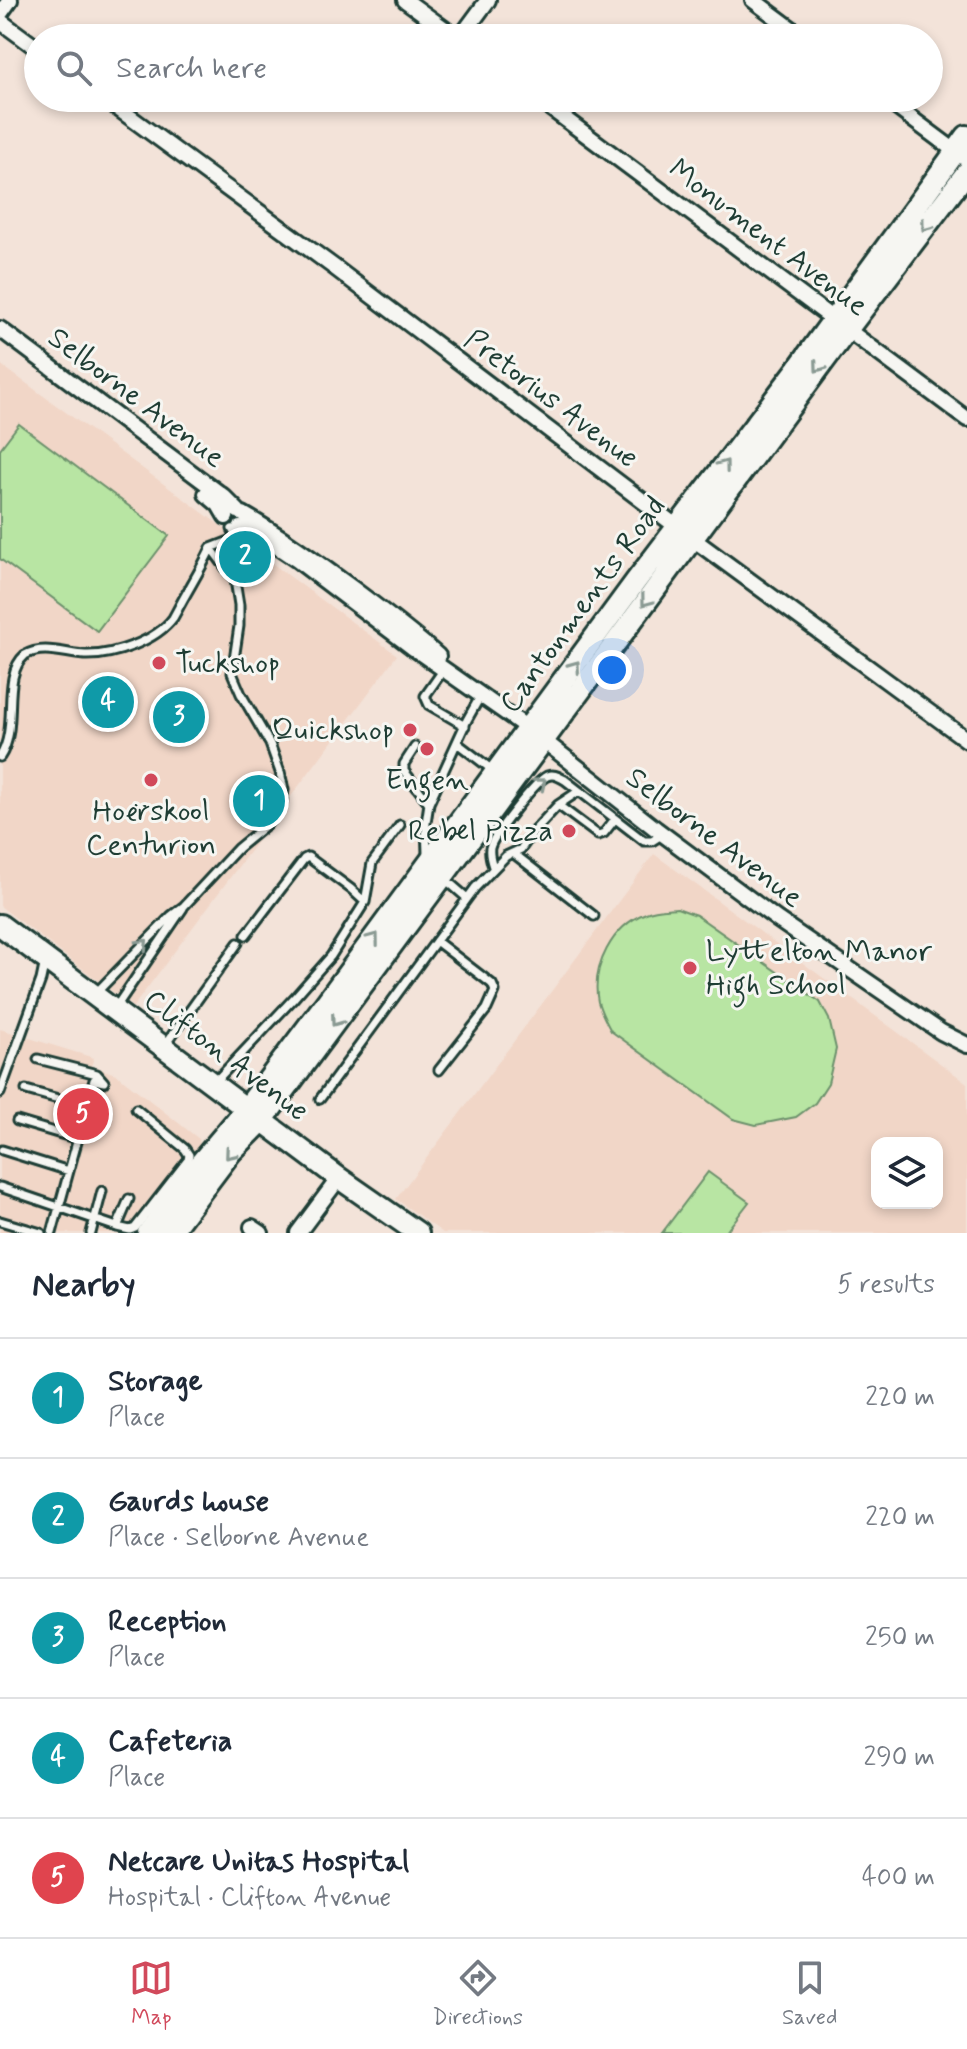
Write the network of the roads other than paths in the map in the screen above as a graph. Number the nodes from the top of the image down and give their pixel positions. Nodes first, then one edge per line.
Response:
1 (10, 0) edge
2 (405, 0) edge
3 (488, 0) edge
4 (753, 0) edge
5 (0, 14) edge
6 (0, 21) edge
7 (438, 24) edge
8 (469, 24) edge
9 (785, 24) edge
10 (24, 39) edge
11 (123, 112) edge
12 (556, 112) edge
13 (906, 112) edge
14 (963, 149) edge
15 (967, 172) edge
16 (840, 324) junction
17 (0, 333) edge
18 (967, 419) edge
19 (236, 520) junction
20 (686, 533) junction
21 (211, 548) junction
22 (430, 655) junction
23 (444, 669) junction
24 (461, 680) junction
25 (481, 695) junction
26 (465, 726) junction
27 (536, 735) junction
28 (967, 740) edge
29 (457, 743) junction
30 (415, 747) dead end
31 (0, 757) edge
32 (497, 773) junction
33 (579, 791) junction
34 (429, 803) junction
35 (558, 805) junction
36 (615, 819) junction
37 (400, 825) dead end
38 (663, 834) junction
39 (513, 853) junction
40 (493, 867) junction
41 (435, 871) junction
42 (467, 898) junction
43 (365, 902) junction
44 (184, 906) junction
45 (594, 916) dead end
46 (3, 929) edge
47 (246, 935) dead end
48 (436, 941) junction
49 (238, 943) dead end
50 (45, 959) junction
51 (94, 995) junction
52 (114, 1010) junction
53 (941, 1032) junction
54 (967, 1045) edge
55 (164, 1047) junction
56 (967, 1057) edge
57 (38, 1059) dead end
58 (0, 1061) edge
59 (10, 1065) junction
60 (439, 1070) dead end
61 (213, 1084) junction
62 (26, 1090) dead end
63 (0, 1093) edge
64 (320, 1099) dead end
65 (87, 1107) junction
66 (136, 1109) dead end
67 (254, 1115) junction
68 (17, 1121) dead end
69 (78, 1139) junction
70 (2, 1150) edge
71 (69, 1171) junction
72 (339, 1178) junction
73 (0, 1187) edge
74 (102, 1191) dead end
75 (129, 1199) dead end
76 (59, 1207) junction
77 (95, 1220) junction
78 (0, 1221) edge
79 (117, 1227) junction
80 (41, 1233) edge
81 (52, 1233) edge
82 (91, 1233) edge
83 (148, 1233) edge
84 (170, 1233) edge
85 (298, 1233) edge
86 (418, 1233) edge

1 - 5 street
2 - 7 street
3 - 8 street
4 - 9 street
6 - 10 street
11 - 20 street, Pretorius Avenue
12 - 16 street, Monument Avenue
13 - 14 street
14 - 16 main road, Cantonments Road
15 -> 16 main road, Cantonments Road
16 - 18 street, Monument Avenue
16 - 20 main road, Cantonments Road
17 - 19 street, Selborne Avenue
19 - 21 lane
19 - 22 street, Selborne Avenue
20 - 27 main road, Cantonments Road
20 - 28 street, Pretorius Avenue
21 - 31 lane
21 - 44 lane
22 - 23 street, Selborne Avenue
22 - 24 street, Selborne Avenue
23 - 24 street, Selborne Avenue
23 - 26 lane
24 - 25 street, Selborne Avenue
25 - 26 lane
25 - 27 street, Selborne Avenue
26 - 29 lane
27 - 32 main road, Cantonments Road
27 - 38 street, Selborne Avenue
27 - 41 main road, Cantonments Road
29 - 32 lane
29 - 34 lane
30 - 34 lane
32 - 41 main road, Cantonments Road
33 - 35 lane
33 - 36 lane
40 -> 33 lane
34 - 41 lane
35 - 36 lane
35 - 39 lane
36 - 38 lane
37 - 43 lane
38 - 53 street, Selborne Avenue
39 - 40 lane
39 - 45 lane
40 - 42 lane
41 - 42 lane
41 - 67 main road, Cantonments Road
42 - 48 lane
43 - 47 lane
43 - 61 lane
51 -> 44 lane
44 - 52 lane
46 - 50 main road, Clifton Avenue
48 - 60 lane
48 - 64 lane
49 - 55 lane
50 - 51 main road, Clifton Avenue
50 - 59 lane
51 - 52 main road, Clifton Avenue
52 - 55 main road, Clifton Avenue
53 - 54 street, Selborne Avenue
53 - 56 street, Selborne Avenue
55 - 61 main road, Clifton Avenue
57 - 65 lane
58 - 59 lane
59 - 63 lane
61 - 67 main road, Clifton Avenue
62 - 65 lane
65 - 69 lane
66 - 79 lane
67 - 72 main road, Clifton Avenue
67 - 83 main road
67 -> 84 main road
68 - 69 lane
69 - 71 lane
70 - 71 lane
71 - 76 lane
72 - 85 street
72 - 86 main road, Clifton Avenue
73 - 76 lane
74 - 77 lane
75 - 79 lane
76 - 77 lane
76 - 81 lane
77 - 79 lane
77 - 82 lane
78 - 80 lane

